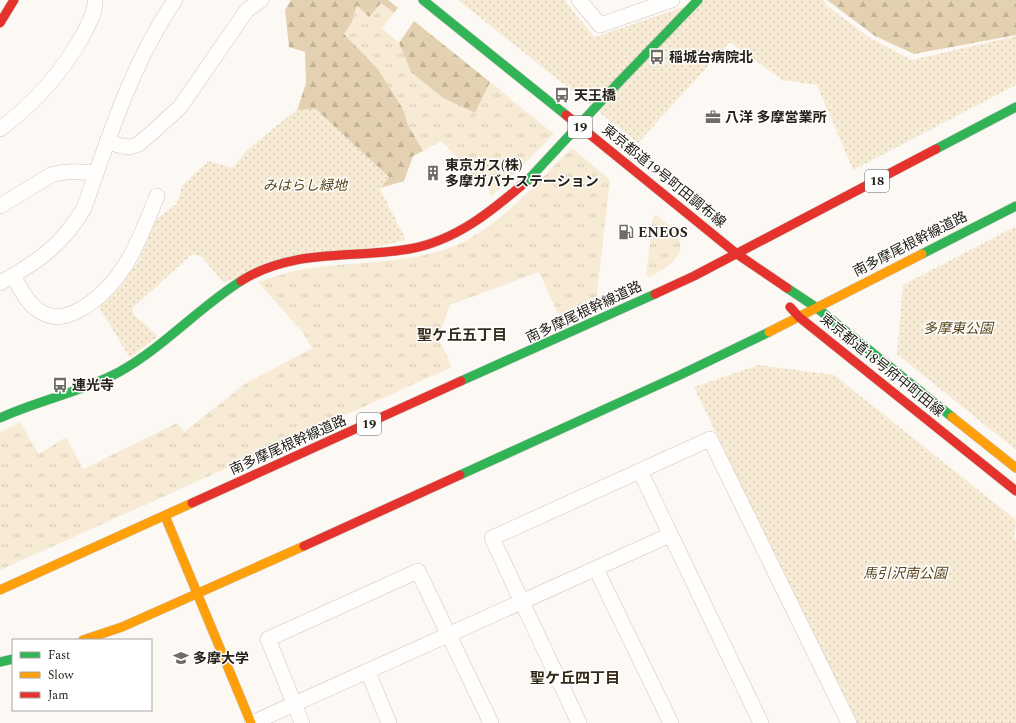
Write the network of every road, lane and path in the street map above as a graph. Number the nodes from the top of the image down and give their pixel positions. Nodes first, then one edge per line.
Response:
1 (14, 0) edge
2 (95, 0) edge
3 (175, 0) edge
4 (261, 0) edge
5 (423, 0) edge
6 (579, 0) edge
7 (669, 0) edge
8 (698, 0) edge
9 (0, 23) edge
10 (1016, 107) edge
11 (1016, 112) edge
12 (991, 121) junction
13 (0, 129) edge
14 (107, 141) junction
15 (96, 173) junction
16 (157, 196) dead end
17 (0, 206) edge
18 (1016, 206) edge
19 (737, 254) junction
20 (7, 279) edge
21 (773, 290) dead end
22 (784, 301) dead end
23 (817, 308) junction
24 (799, 317) junction
25 (0, 418) edge
26 (1016, 468) edge
27 (640, 471) junction
28 (1016, 491) edge
29 (165, 516) junction
30 (670, 535) junction
31 (596, 569) junction
32 (0, 590) edge
33 (198, 594) junction
34 (522, 601) junction
35 (448, 634) junction
36 (85, 639) edge
37 (12, 659) edge
38 (0, 662) edge
39 (368, 672) junction
40 (294, 705) junction
41 (251, 723) edge
42 (302, 723) edge
43 (389, 723) edge
44 (491, 723) edge
45 (579, 723) edge
46 (671, 723) edge
47 (761, 723) edge
48 (849, 723) edge

1 - 9 main road
2 - 13 street
3 - 14 street
4 - 14 street
5 - 19 main road, 東京都道19号町田調布線 / 19
6 - 7 street
8 - 25 main road, bridge
10 - 12 main road, 南多摩尾根幹線道路 / 18
11 - 12 main road
12 - 19 main road, 南多摩尾根幹線道路 / 18
14 - 15 street
15 - 17 street
15 - 20 street
16 - 20 street
18 - 23 main road, 南多摩尾根幹線道路
19 - 21 main road
19 - 23 main road, 東京都道19号町田調布線 / 19
19 - 29 main road, 南多摩尾根幹線道路 / 19
22 - 24 main road, 東京都道18号府中町田線
23 - 24 main road, 南多摩尾根幹線道路
23 - 26 main road, 東京都道18号府中町田線
24 - 28 main road, 東京都道18号府中町田線
24 - 33 main road
27 - 30 street
27 - 34 street
27 - 48 street
29 - 32 main road, 南多摩尾根幹線道路 / 19
29 - 33 main road
30 - 31 street
30 - 47 street
31 - 34 street
31 - 46 street
33 - 36 main road
33 - 41 main road
34 - 35 street
34 - 45 street
35 - 39 street
35 - 40 street
35 - 44 street
37 - 38 main road
39 - 40 street
39 - 43 street
40 - 41 street
40 - 42 street

